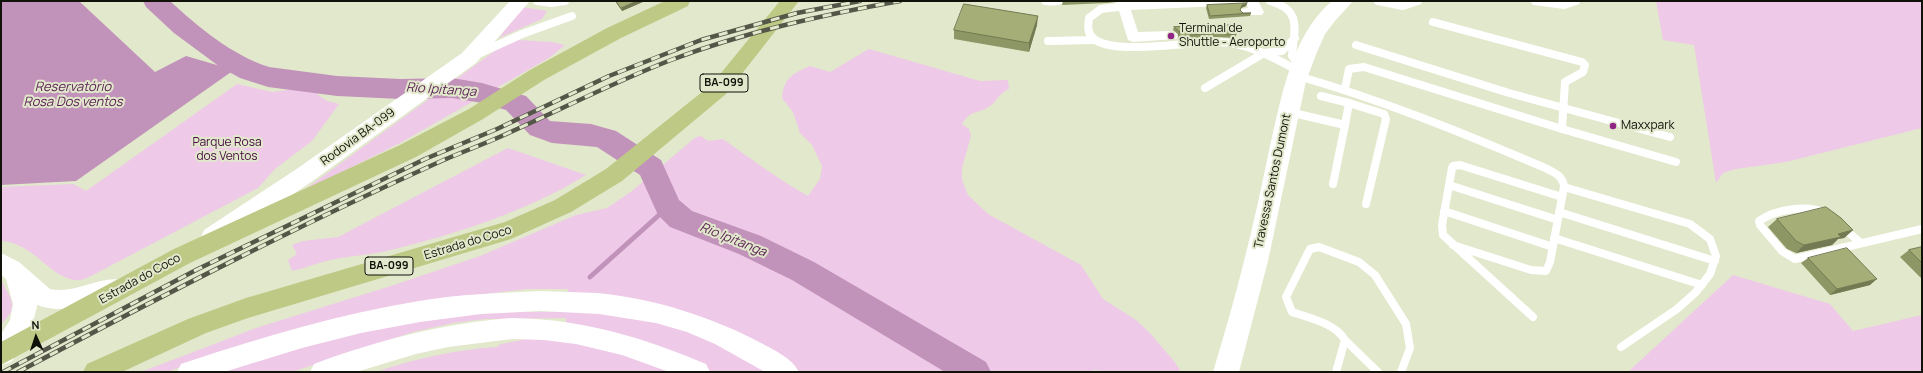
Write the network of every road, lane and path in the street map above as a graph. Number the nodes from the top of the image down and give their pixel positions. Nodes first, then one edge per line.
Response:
1 (521, 1) edge
2 (537, 1) edge
3 (565, 1) edge
4 (681, 1) edge
5 (790, 1) edge
6 (1047, 1) edge
7 (1057, 1) edge
8 (1270, 1) edge
9 (1344, 1) edge
10 (1378, 1) edge
11 (1418, 1) edge
12 (1535, 1) edge
13 (1576, 1) edge
14 (1123, 5) edge
15 (1248, 5) edge
16 (572, 16) dead end
17 (1433, 22) dead end
18 (1171, 36) dead end
19 (1295, 38) junction
20 (1094, 40) junction
21 (1048, 41) dead end
22 (1356, 45) dead end
23 (1264, 53) junction
24 (460, 64) junction
25 (1299, 71) junction
26 (1206, 88) dead end
27 (1345, 89) junction
28 (1322, 96) dead end
29 (1349, 103) junction
30 (1563, 109) junction
31 (1288, 112) junction
32 (1345, 124) junction
33 (1562, 129) junction
34 (1670, 137) dead end
35 (1676, 162) dead end
36 (1333, 184) dead end
37 (1449, 185) junction
38 (1564, 187) junction
39 (1562, 197) junction
40 (1366, 204) dead end
41 (1444, 211) junction
42 (1558, 216) junction
43 (1922, 229) edge
44 (1554, 238) junction
45 (1861, 243) junction
46 (1453, 246) junction
47 (1553, 247) junction
48 (182, 256) junction
49 (1715, 260) junction
50 (9, 268) edge
51 (129, 285) junction
52 (1702, 285) junction
53 (1533, 317) dead end
54 (1345, 340) junction
55 (1621, 347) dead end
56 (1, 354) edge
57 (96, 372) edge
58 (190, 372) edge
59 (323, 372) edge
60 (697, 372) edge
61 (786, 372) edge
62 (1226, 372) edge
63 (1336, 372) edge
64 (1378, 372) edge
65 (1401, 372) edge

1 - 24 main road, Rodovia BA-099
2 - 3 lane
4 - 48 highway, Estrada do Coco
5 - 57 highway, Estrada do Coco / BA-099
6 - 7 street
8 - 19 lane
9 - 25 main road, Travessa Santos Dumont
10 - 11 lane
12 - 13 lane
14 - 15 lane
14 - 18 street
14 - 20 lane
16 - 24 lane
17 - 30 lane
19 - 23 lane
19 - 25 lane
20 - 21 lane
20 - 23 lane
22 - 30 lane
23 - 25 lane
23 - 26 lane
24 - 48 main road, Rodovia BA-099
25 - 27 lane
25 - 31 main road, Travessa Santos Dumont
27 - 33 lane
27 - 38 lane
28 - 29 lane
29 - 32 lane
29 - 40 lane
30 - 33 lane
30 - 34 lane
31 - 32 lane
31 - 62 main road, Travessa Santos Dumont
32 - 36 lane
33 - 35 lane
37 - 39 lane
37 - 41 lane
37 - 42 lane
38 - 39 lane
38 - 49 lane
39 - 42 lane
41 - 46 lane
41 - 47 lane
42 - 44 lane
42 - 49 lane
43 - 45 lane
44 - 47 lane
44 - 52 lane
45 - 45 lane
46 - 47 lane
46 - 53 lane
48 - 51 highway, Estrada do Coco
49 - 52 lane
50 - 51 main road
50 - 56 main road
51 - 56 highway, Estrada do Coco
52 - 55 lane
54 - 63 lane
54 - 64 lane
54 - 65 lane
58 - 61 main road
59 - 60 main road

